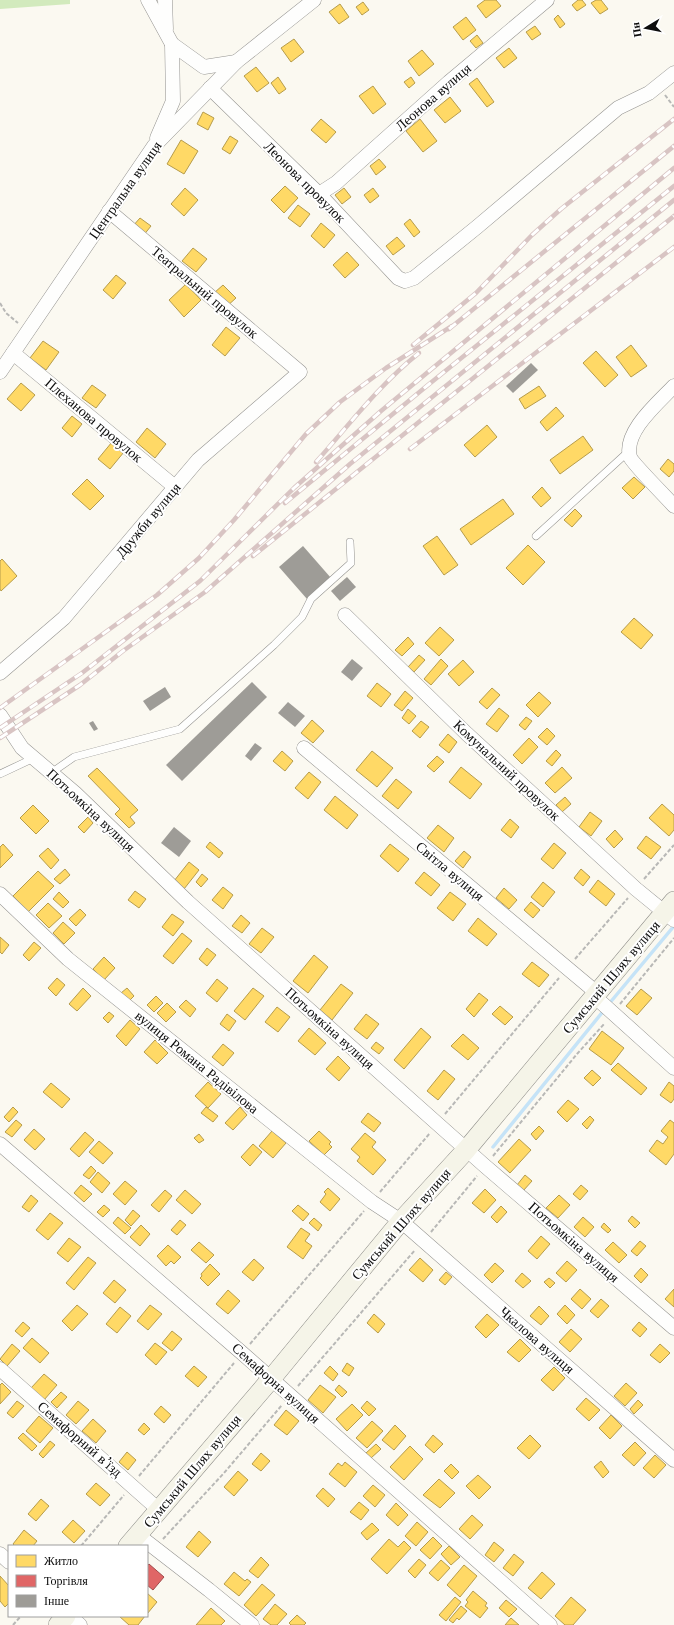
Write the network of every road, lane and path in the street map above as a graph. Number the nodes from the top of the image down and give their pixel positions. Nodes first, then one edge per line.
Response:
1 (148, 0) edge
2 (166, 0) edge
3 (314, 0) edge
4 (547, 0) edge
5 (169, 39) junction
6 (236, 62) junction
7 (674, 74) edge
8 (210, 88) junction
9 (664, 94) dead end
10 (674, 107) edge
11 (154, 146) junction
12 (319, 194) junction
13 (109, 211) junction
14 (0, 302) edge
15 (28, 331) junction
16 (13, 353) junction
17 (0, 372) edge
18 (300, 372) joint
19 (674, 386) edge
20 (630, 451) junction
21 (175, 487) junction
22 (674, 506) edge
23 (536, 536) dead end
24 (350, 542) dead end
25 (345, 615) dead end
26 (0, 672) edge
27 (0, 715) edge
28 (304, 748) dead end
29 (35, 758) junction
30 (51, 773) junction
31 (0, 774) edge
32 (0, 894) edge
33 (671, 911) edge
34 (595, 995) junction
35 (674, 1068) edge
36 (0, 1144) edge
37 (467, 1149) junction
38 (401, 1221) junction
39 (674, 1328) edge
40 (0, 1369) edge
41 (271, 1380) junction
42 (674, 1460) edge
43 (159, 1510) junction
44 (133, 1540) edge
45 (148, 1550) edge
46 (0, 1554) edge
47 (8, 1561) edge
48 (20, 1617) edge
49 (65, 1617) edge
50 (71, 1617) edge
51 (13, 1625) edge
52 (58, 1625) edge
53 (80, 1625) edge
54 (252, 1625) edge
55 (550, 1625) edge

1 - 5 street
2 - 5 street
3 - 6 street, Центральна вулиця
4 - 12 street, Леонова вулиця
5 - 6 street
5 - 11 street
6 - 8 street, Центральна вулиця
7 - 12 street, Леонова провулок
8 - 11 street, Центральна вулиця
8 - 12 street, Леонова провулок
9 - 10 path
11 - 13 street, Центральна вулиця
13 - 15 street, Центральна вулиця
13 - 18 street, Театральний провулок
14 - 15 path
15 - 16 street, Центральна вулиця
16 - 17 street, Центральна вулиця
16 - 21 street, Плеханова провулок
18 - 21 street, Дружби вулиця
19 - 20 street
20 - 22 street
20 - 23 lane
21 - 26 street, Дружби вулиця
24 - 30 lane
25 - 33 street, Комунальний провулок
27 - 29 street, Потьомкіна вулиця
28 - 34 street, Світла вулиця
29 - 30 street, Потьомкіна вулиця
29 - 31 lane
30 - 37 street, Потьомкіна вулиця
32 - 38 street, вулиця Романа Радівілова
33 - 34 main road, Сумський Шлях вулиця
34 - 35 street, Світла вулиця
34 - 37 main road, Сумський Шлях вулиця
36 - 41 street, Семафорна вулиця
37 - 38 main road, Сумський Шлях вулиця
37 - 39 street, Потьомкіна вулиця
38 - 41 main road, Сумський Шлях вулиця
38 - 42 street, Чкалова вулиця
40 - 43 street, Семафорний в’їзд
41 - 43 main road, Сумський Шлях вулиця
41 - 55 street, Семафорна вулиця
43 - 44 main road, Сумський Шлях вулиця
45 - 54 street
46 - 47 street
48 - 51 path
49 - 52 main road
50 - 53 street

